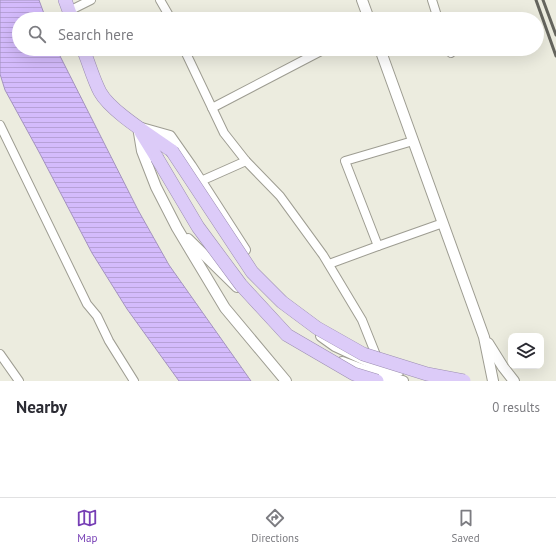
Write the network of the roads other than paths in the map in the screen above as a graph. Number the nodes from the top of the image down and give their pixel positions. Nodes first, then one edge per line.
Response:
1 (91, 0) edge
2 (160, 0) edge
3 (362, 0) edge
4 (432, 0) edge
5 (69, 10) edge
6 (166, 12) edge
7 (366, 12) edge
8 (436, 12) edge
9 (86, 56) edge
10 (187, 56) edge
11 (312, 56) edge
12 (383, 56) edge
13 (212, 108) junction
14 (0, 125) edge
15 (138, 127) junction
16 (413, 141) junction
17 (246, 161) junction
18 (201, 181) junction
19 (443, 223) junction
20 (177, 228) junction
21 (378, 246) junction
22 (329, 264) junction
23 (484, 337) junction
24 (0, 354) edge
25 (380, 367) junction
26 (19, 381) edge
27 (134, 381) edge
28 (286, 381) edge
29 (377, 381) edge
30 (403, 381) edge
31 (444, 381) edge
32 (464, 381) edge
33 (493, 381) edge
34 (514, 381) edge

1 - 5 street
2 - 6 street
3 - 7 street
4 - 8 street
9 - 15 highway
10 - 13 street
11 - 13 street
12 - 16 street
13 - 17 street
14 - 27 street
15 - 18 street
15 - 20 street
15 - 29 highway, bridge
15 - 32 highway, bridge
16 - 19 street
16 - 21 street
17 - 18 street
17 - 22 street
18 - 25 street
19 - 21 street
19 - 23 street
20 - 28 street
20 - 30 street
21 - 22 street
22 - 25 street
23 - 33 street
23 - 34 street
24 - 26 street
25 - 31 street

